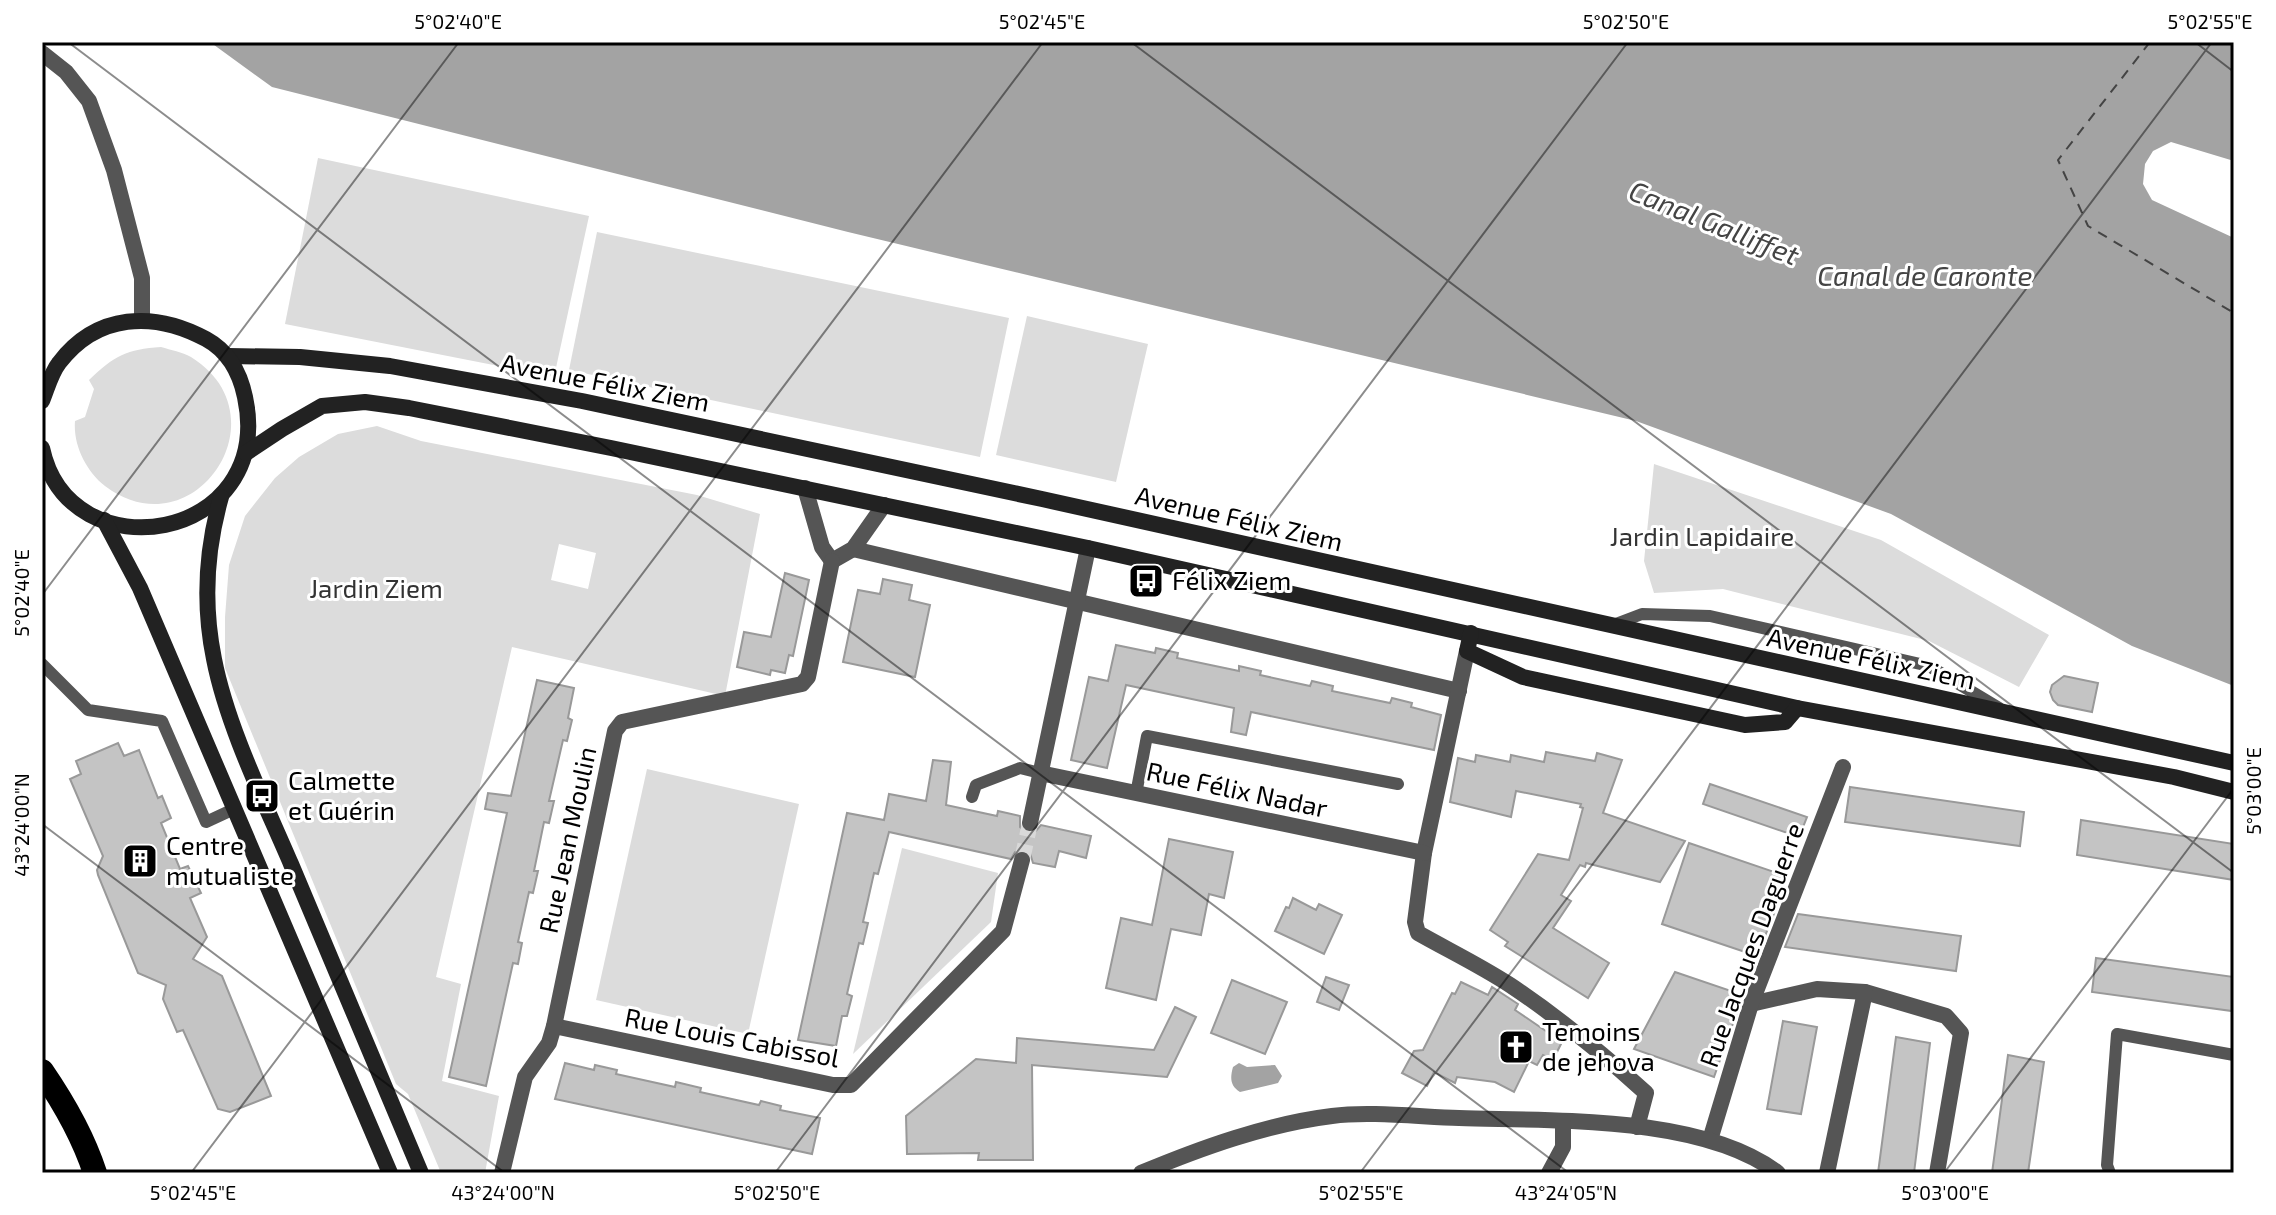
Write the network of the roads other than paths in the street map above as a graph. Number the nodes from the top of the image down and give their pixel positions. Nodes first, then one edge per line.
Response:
1 (42, 53) edge
2 (142, 320) junction
3 (228, 356) junction
4 (50, 365) edge
5 (42, 401) edge
6 (42, 448) edge
7 (246, 453) junction
8 (47, 475) edge
9 (805, 488) junction
10 (221, 497) junction
11 (884, 505) junction
12 (104, 520) junction
13 (1088, 548) junction
14 (853, 549) junction
15 (832, 561) junction
16 (1076, 601) junction
17 (1609, 626) junction
18 (1471, 633) junction
19 (1467, 651) junction
20 (42, 664) edge
21 (1459, 691) junction
22 (1797, 708) junction
23 (2009, 714) junction
24 (2234, 763) edge
25 (1843, 767) dead end
26 (1040, 773) junction
27 (1398, 784) dead end
28 (2234, 792) edge
29 (1136, 794) junction
30 (972, 797) dead end
31 (234, 809) junction
32 (1030, 823) tunnel mouth
33 (1424, 853) junction
34 (1022, 860) tunnel mouth
35 (1865, 992) junction
36 (1751, 1004) junction
37 (554, 1026) junction
38 (2234, 1055) edge
39 (42, 1071) edge
40 (1563, 1122) junction
41 (1637, 1127) junction
42 (1710, 1140) junction
43 (95, 1173) edge
44 (390, 1173) edge
45 (421, 1173) edge
46 (502, 1173) edge
47 (1141, 1173) edge
48 (1549, 1173) edge
49 (1778, 1173) edge
50 (1827, 1173) edge
51 (1937, 1173) edge
52 (2110, 1173) edge

1 - 2 street
2 - 3 main road
2 - 4 main road
3 - 7 main road
3 - 17 main road, Avenue Félix Ziem
4 - 5 main road
6 - 8 main road
7 - 9 main road
7 - 10 main road
8 - 12 main road
9 - 11 main road
9 - 15 street
10 - 12 main road
10 - 45 main road
11 - 13 main road
11 - 14 street
12 - 31 main road
13 - 16 street
13 - 18 main road
14 - 15 street
14 - 16 street
15 - 37 street, Rue Jean Moulin
16 - 21 street
16 - 26 street
17 - 23 main road, Avenue Félix Ziem
17 - 23 lane
18 - 19 main road
18 - 22 main road
19 - 21 street
19 - 22 main road
20 - 31 lane
21 - 33 street
22 - 28 main road
23 - 24 main road, Avenue Félix Ziem
25 - 36 street, Rue Jacques Daguerre
26 - 29 street, Rue Félix Nadar
26 - 30 lane
26 - 32 street
27 - 29 lane
29 - 33 street, Rue Félix Nadar
31 - 44 main road
33 - 41 street
34 - 37 street, Rue Louis Cabissol
35 - 36 street
35 - 50 street
35 - 51 street
36 - 42 street, Rue Jacques Daguerre
37 - 46 street, Rue Jean Moulin
38 - 52 lane
39 - 43 highway
40 - 41 street
40 - 47 street
40 - 48 street
41 - 42 street
42 - 49 street

